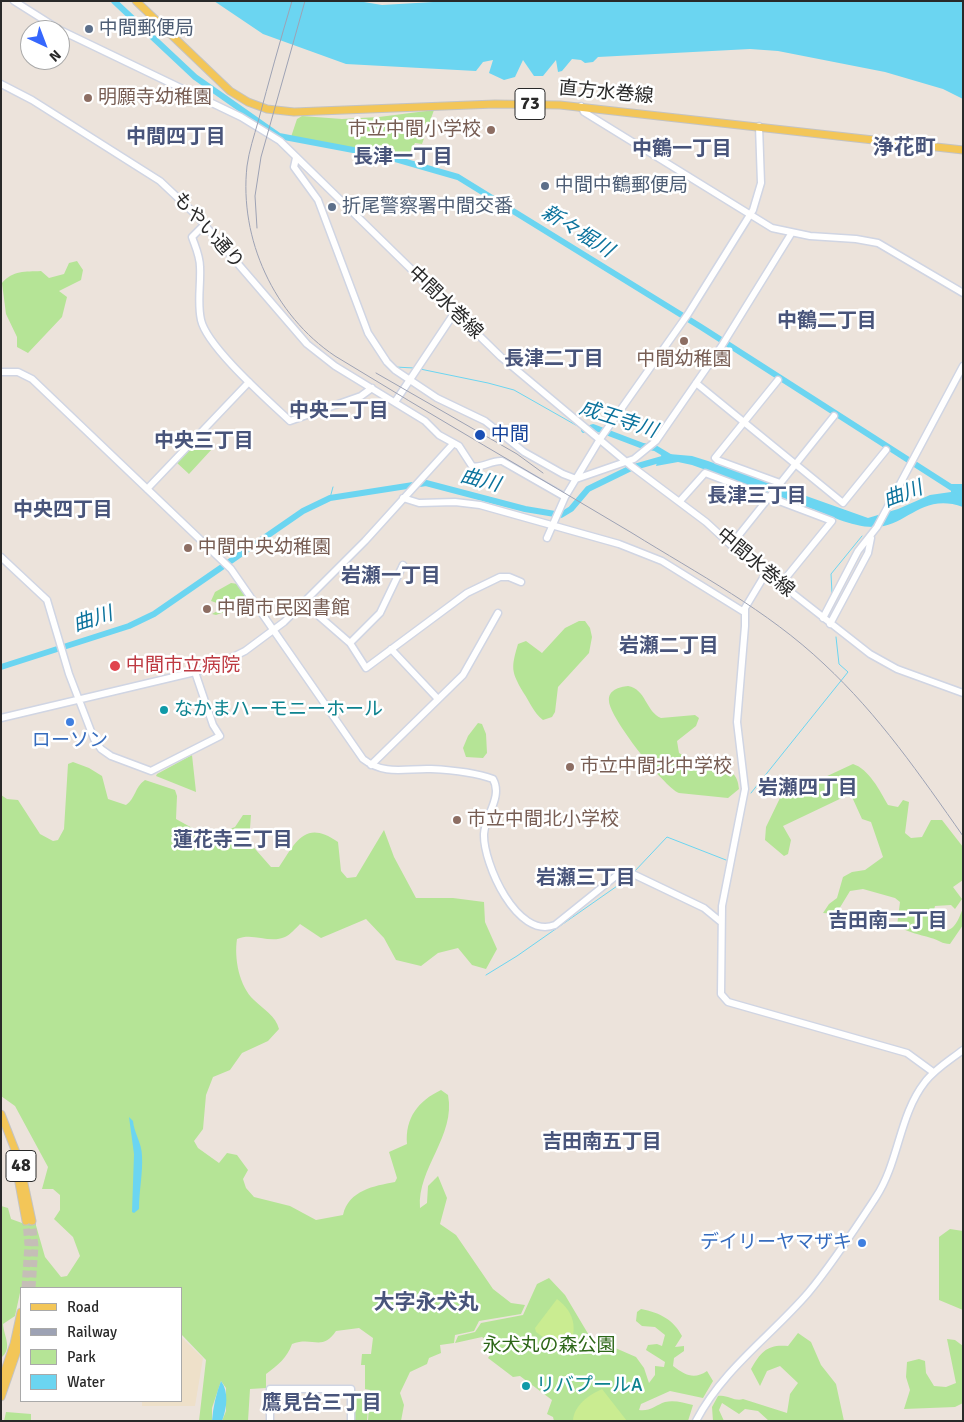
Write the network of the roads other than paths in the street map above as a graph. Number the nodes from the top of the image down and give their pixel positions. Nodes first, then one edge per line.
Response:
1 (14, 1) edge
2 (136, 1) edge
3 (1, 84) edge
4 (581, 106) junction
5 (759, 126) junction
6 (963, 150) edge
7 (296, 158) junction
8 (750, 215) junction
9 (204, 225) junction
10 (791, 234) junction
11 (963, 293) edge
12 (455, 312) junction
13 (963, 366) edge
14 (1, 372) edge
15 (409, 379) junction
16 (778, 380) dead end
17 (249, 382) junction
18 (696, 383) junction
19 (372, 388) junction
20 (395, 402) junction
21 (834, 416) dead end
22 (744, 422) junction
23 (600, 439) junction
24 (453, 444) junction
25 (886, 450) dead end
26 (628, 463) junction
27 (795, 464) junction
28 (576, 479) junction
29 (779, 484) junction
30 (147, 489) junction
31 (770, 496) junction
32 (403, 498) junction
33 (564, 499) junction
34 (680, 501) junction
35 (554, 522) junction
36 (872, 537) junction
37 (547, 538) dead end
38 (731, 545) junction
39 (1, 557) edge
40 (403, 565) dead end
41 (766, 573) junction
42 (521, 582) dead end
43 (780, 585) junction
44 (304, 602) junction
45 (744, 612) junction
46 (498, 613) dead end
47 (823, 618) junction
48 (830, 624) junction
49 (275, 630) junction
50 (350, 643) junction
51 (391, 650) junction
52 (194, 672) junction
53 (963, 693) edge
54 (80, 698) junction
55 (438, 699) junction
56 (1, 718) edge
57 (371, 765) junction
58 (722, 922) junction
59 (963, 1044) edge
60 (963, 1050) edge
61 (950, 1060) junction
62 (933, 1072) junction
63 (1, 1114) edge
64 (1, 1125) edge
65 (20, 1317) edge
66 (20, 1342) edge
67 (1, 1382) edge
68 (1, 1397) edge
69 (270, 1421) edge
70 (351, 1421) edge
71 (696, 1421) edge

1 - 7 street, 中間水巻線
2 - 4 main road, 直方水巻線 / 73
3 - 9 street, もやい通り
4 - 5 main road, 直方水巻線 / 73
4 - 8 street
5 - 6 main road, 直方水巻線 / 73
5 - 8 street
7 - 12 street, 中間水巻線
7 - 15 street
8 - 10 street
8 - 23 street
9 - 17 street
9 - 19 street, もやい通り
10 - 11 street
10 - 18 street
12 - 15 street
12 - 23 street, 中間水巻線
13 - 36 street
14 - 30 street
15 - 20 street
15 - 28 street
16 - 22 street
17 - 19 street
17 - 30 street
18 - 22 street
18 - 26 street
19 - 20 street, もやい通り
20 - 24 street, もやい通り
21 - 27 street
22 - 27 street
22 - 29 street
23 - 26 street, 中間水巻線
23 - 28 street
24 - 32 street
24 - 33 street, もやい通り
25 - 27 street
26 - 28 street
26 - 34 street, 中間水巻線
27 - 29 street
28 - 33 street
29 - 31 street
30 - 49 street
31 - 34 street
31 - 38 street
31 - 43 street
32 - 35 street
32 - 44 street
33 - 35 street
34 - 38 street, 中間水巻線
35 - 37 street
35 - 45 street
36 - 47 street
36 - 48 street
38 - 41 street, 中間水巻線
39 - 54 street
40 - 50 street
41 - 43 street, 中間水巻線
41 - 45 street
42 - 51 street
43 - 47 street, 中間水巻線
44 - 49 street
44 - 50 street
45 - 58 street
46 - 55 street
47 - 48 street, 中間水巻線
48 - 53 street, 中間水巻線
49 - 52 street
49 - 57 street
50 - 51 street
51 - 55 street
52 - 54 street
52 - 54 street
54 - 56 street
55 - 57 street
57 - 58 street
58 - 62 street
59 - 61 street
60 - 61 street
61 - 62 street
62 - 71 street
63 - 64 main road, 48
65 - 67 main road
66 - 68 main road
69 - 70 street

